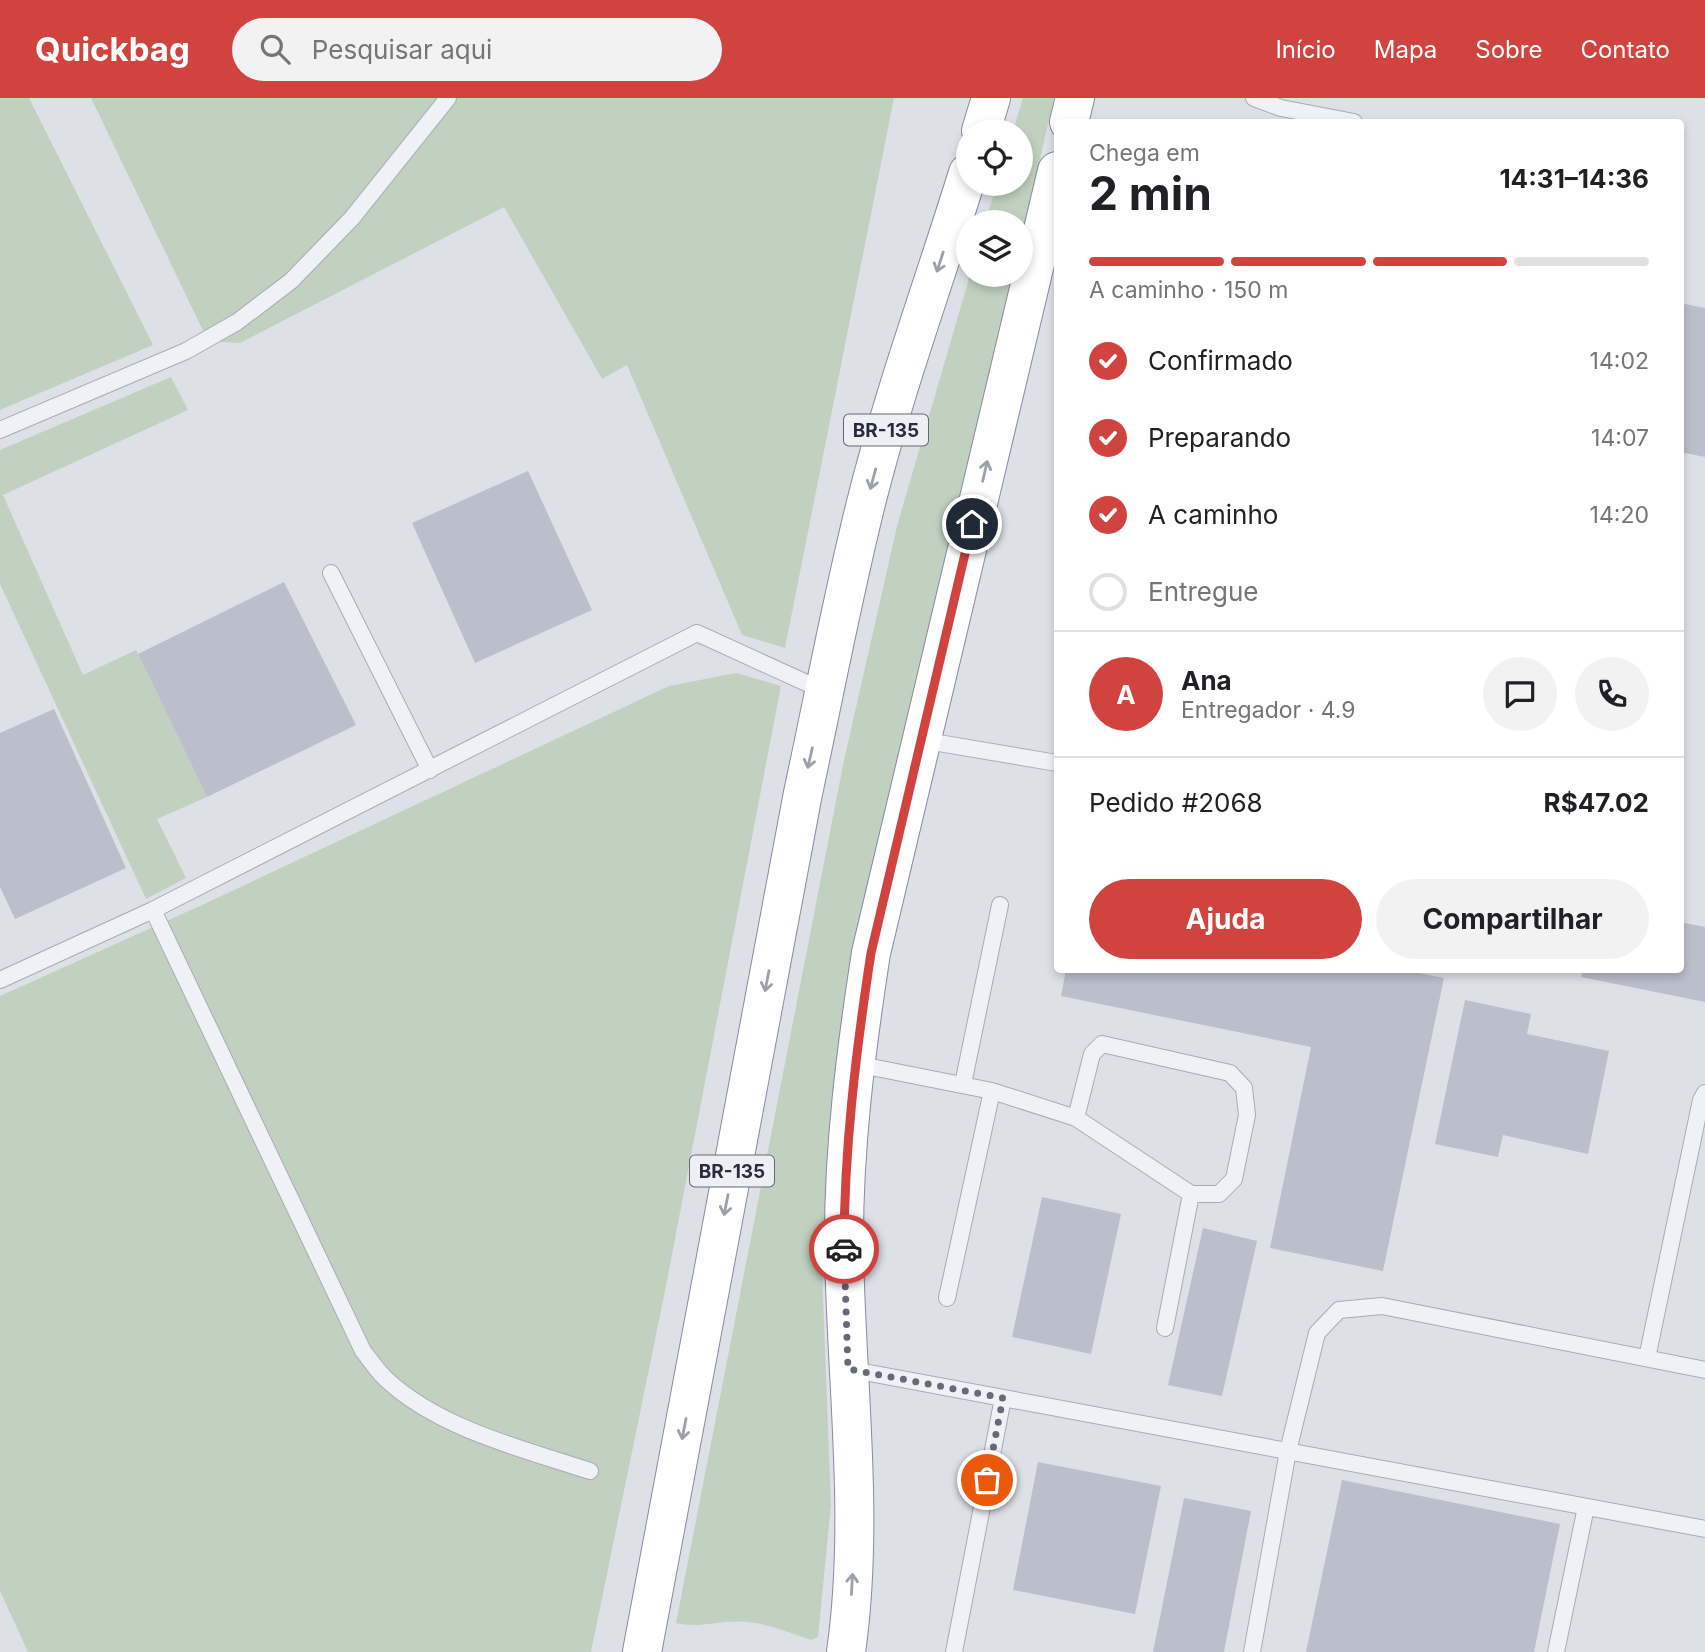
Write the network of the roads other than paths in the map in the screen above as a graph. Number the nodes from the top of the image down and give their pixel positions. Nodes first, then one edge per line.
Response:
1 (448, 98) edge
2 (991, 98) edge
3 (1075, 98) edge
4 (1254, 98) edge
5 (985, 119) edge
6 (1070, 119) edge
7 (1338, 119) edge
8 (1054, 184) edge
9 (961, 196) edge
10 (0, 430) edge
11 (331, 573) dead end
12 (824, 691) junction
13 (921, 740) junction
14 (1054, 762) edge
15 (430, 770) junction
16 (1000, 905) dead end
17 (153, 910) junction
18 (0, 980) edge
19 (856, 1064) junction
20 (963, 1084) junction
21 (992, 1091) junction
22 (1705, 1093) edge
23 (1076, 1118) junction
24 (1191, 1194) junction
25 (947, 1298) dead end
26 (1166, 1328) dead end
27 (1647, 1358) junction
28 (848, 1369) junction
29 (1705, 1370) edge
30 (1003, 1398) junction
31 (1288, 1451) junction
32 (590, 1471) dead end
33 (1586, 1507) junction
34 (1705, 1529) edge
35 (642, 1652) edge
36 (846, 1652) edge
37 (954, 1652) edge
38 (1252, 1652) edge
39 (1556, 1652) edge

1 - 10 lane
2 - 5 highway
3 - 6 highway
4 - 7 lane
13 -> 8 highway
9 -> 12 highway, BR-135
11 - 15 lane
12 - 15 lane
12 -> 35 highway, BR-135
13 - 14 lane
13 - 19 highway
15 - 17 lane
16 - 20 lane
17 - 18 lane
17 - 32 lane
19 - 20 lane
19 - 28 highway
20 - 21 lane
21 - 23 lane
21 - 25 lane
22 - 27 lane
23 - 24 lane
23 - 24 lane
24 - 26 lane
27 - 29 lane
27 - 31 lane
28 - 30 lane
36 -> 28 highway
30 - 31 lane
30 - 37 lane
31 - 33 lane
31 - 38 lane
33 - 34 lane
33 - 39 lane

